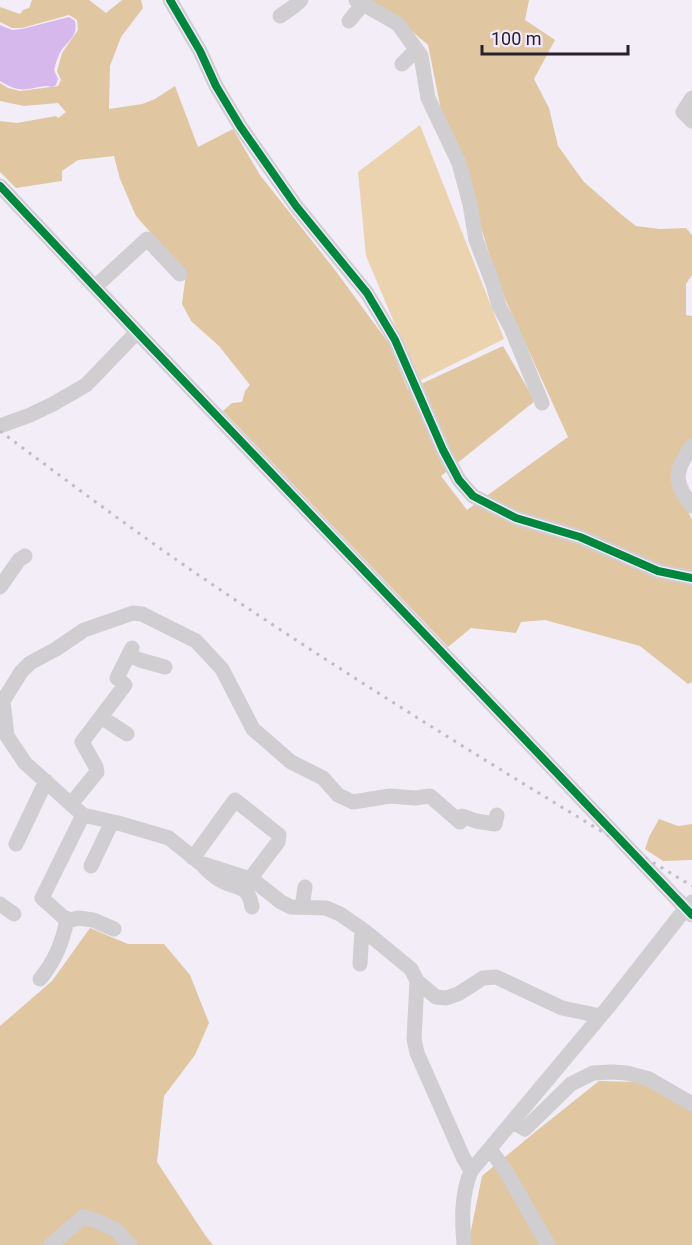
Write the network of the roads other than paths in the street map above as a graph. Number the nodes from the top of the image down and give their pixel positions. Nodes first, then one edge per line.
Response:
1 (170, 0) edge
2 (301, 0) edge
3 (360, 2) edge
4 (280, 16) dead end
5 (349, 21) dead end
6 (416, 50) junction
7 (402, 64) dead end
8 (692, 98) edge
9 (692, 122) edge
10 (0, 186) edge
11 (180, 274) dead end
12 (95, 287) junction
13 (137, 332) junction
14 (542, 403) dead end
15 (0, 426) edge
16 (692, 446) edge
17 (692, 506) edge
18 (24, 556) dead end
19 (692, 578) edge
20 (0, 587) edge
21 (165, 667) dead end
22 (2, 700) edge
23 (101, 717) junction
24 (127, 734) dead end
25 (46, 781) junction
26 (71, 804) junction
27 (83, 815) junction
28 (497, 815) dead end
29 (112, 822) junction
30 (16, 844) dead end
31 (196, 861) junction
32 (91, 866) dead end
33 (250, 879) junction
34 (306, 887) dead end
35 (0, 904) edge
36 (252, 907) dead end
37 (302, 907) junction
38 (690, 908) edge
39 (14, 914) dead end
40 (68, 919) junction
41 (114, 929) dead end
42 (362, 929) junction
43 (360, 964) dead end
44 (40, 979) dead end
45 (417, 981) junction
46 (601, 1016) junction
47 (692, 1104) edge
48 (513, 1122) junction
49 (490, 1149) junction
50 (471, 1171) junction
51 (51, 1245) edge
52 (130, 1245) edge
53 (464, 1245) edge
54 (548, 1245) edge

1 - 19 street
2 - 4 street
3 - 5 street
3 - 6 street
6 - 7 street
6 - 14 street
8 - 9 street
10 - 12 street
11 - 12 street
12 - 13 street
13 - 15 street
13 - 38 street
16 - 17 street
18 - 20 street
21 - 23 street
22 - 25 street
22 - 28 street
23 - 24 street
23 - 26 street
25 - 26 street
25 - 30 street
26 - 27 street
27 - 29 street
27 - 40 street
29 - 31 street
29 - 32 street
31 - 33 street
31 - 33 street
31 - 36 street
33 - 37 street
34 - 37 street
35 - 39 street
37 - 42 street
38 - 46 street
40 - 41 street
40 - 44 street
42 - 43 street
42 - 45 street
45 - 46 street
45 - 50 street
46 - 48 street
47 - 48 street
48 - 49 street
49 - 50 street
49 - 54 street
50 - 53 street
51 - 52 street

